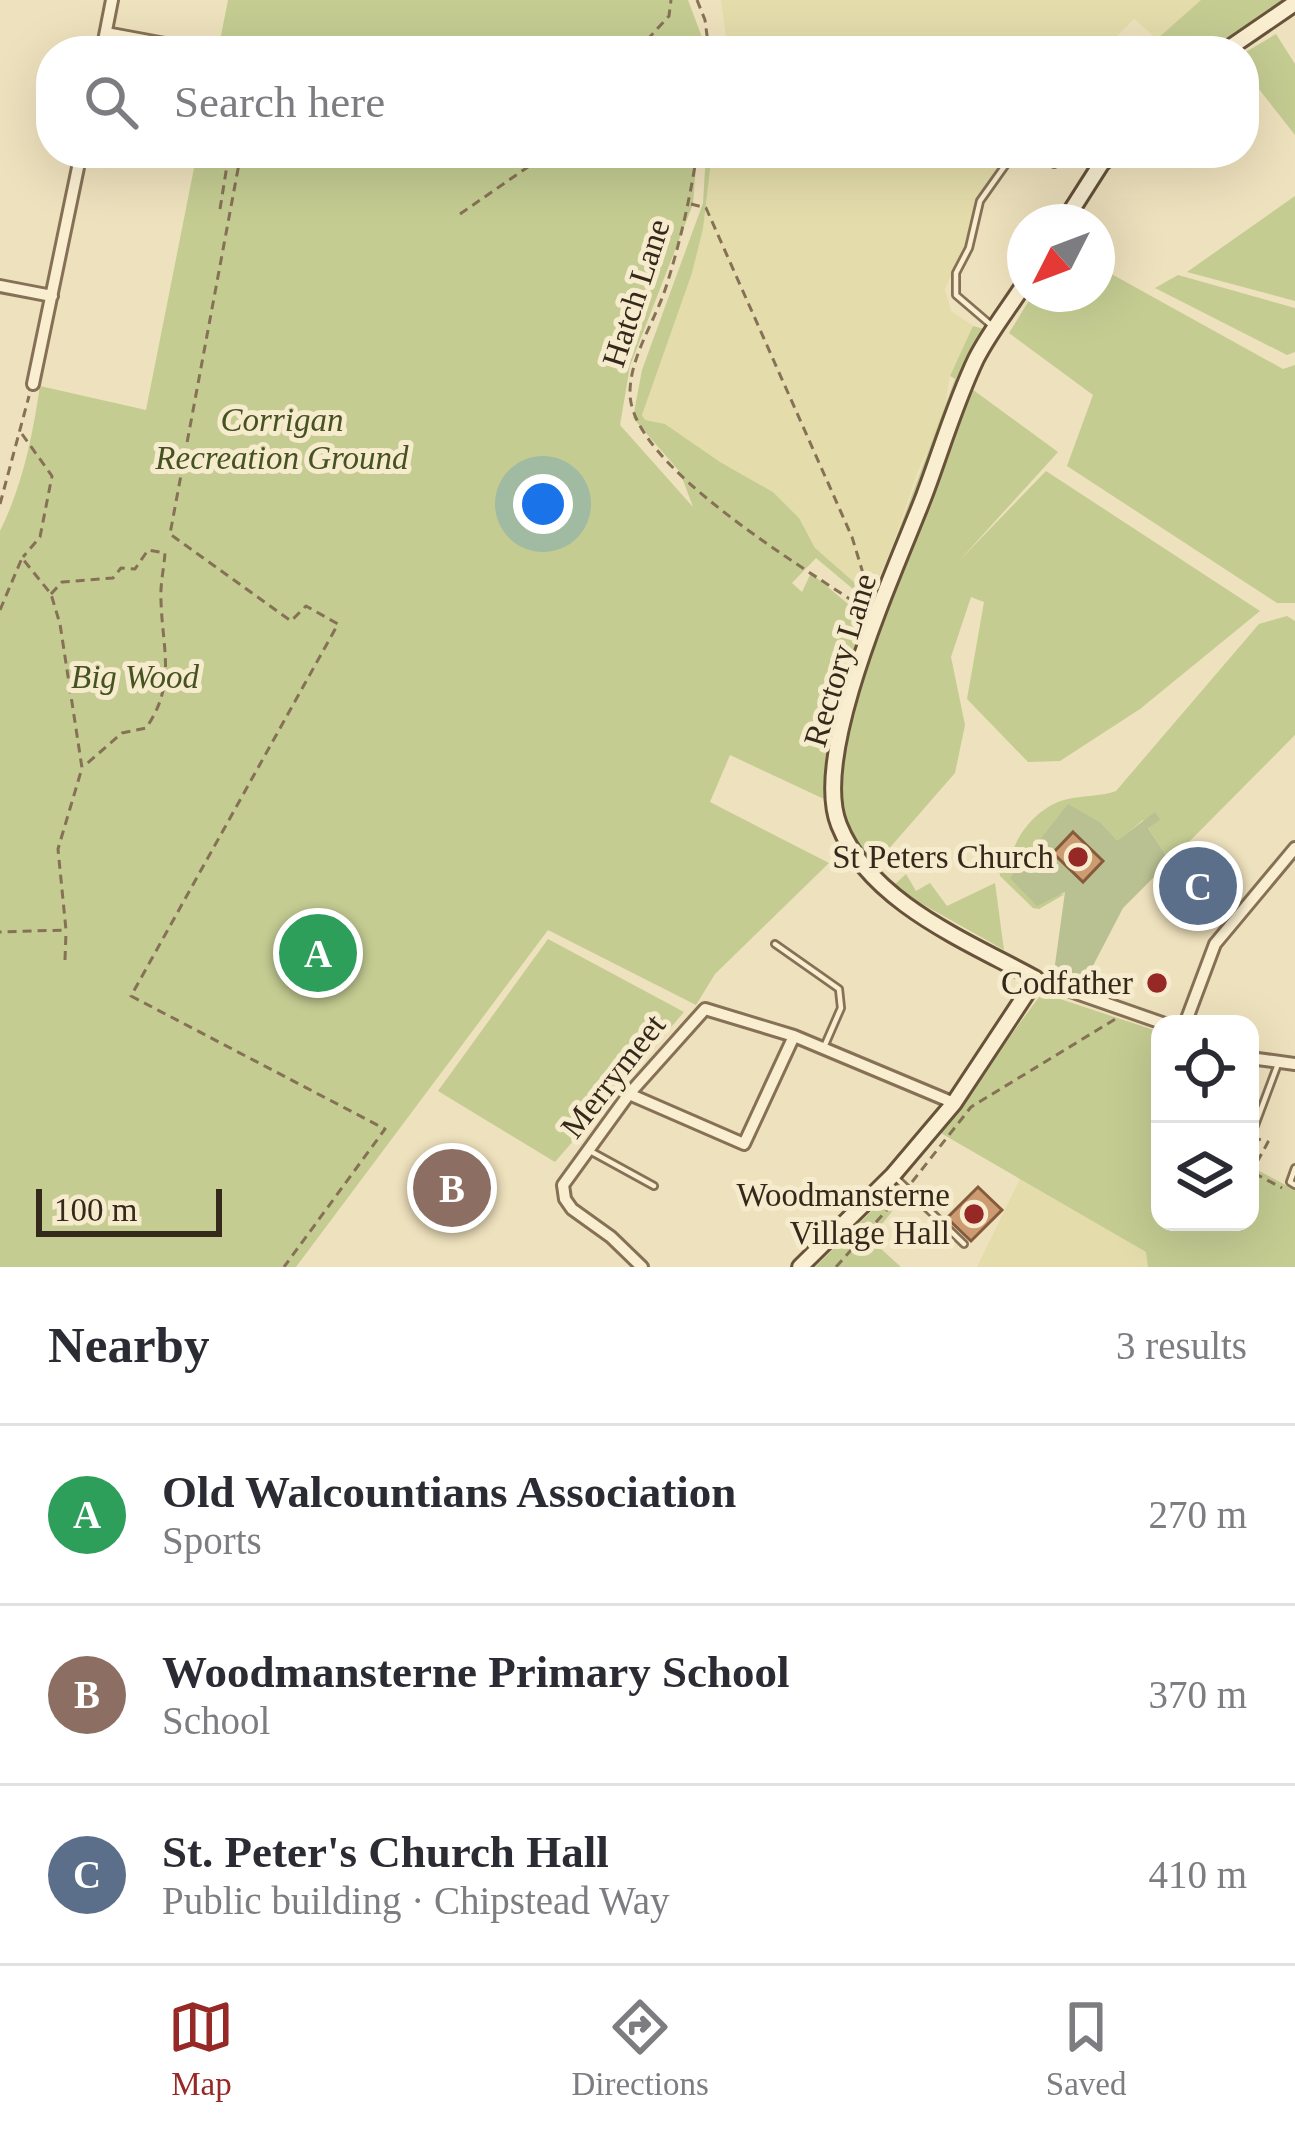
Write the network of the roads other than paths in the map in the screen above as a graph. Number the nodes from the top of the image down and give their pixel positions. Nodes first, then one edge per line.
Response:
1 (112, 0) edge
2 (1295, 4) edge
3 (106, 32) junction
4 (105, 36) edge
5 (126, 36) edge
6 (1247, 36) edge
7 (78, 168) edge
8 (1003, 168) edge
9 (1098, 168) edge
10 (1075, 204) edge
11 (0, 286) edge
12 (52, 296) junction
13 (1007, 311) edge
14 (996, 328) junction
15 (33, 384) road end
16 (1295, 848) edge
17 (775, 944) dead end
18 (1036, 979) junction
19 (1188, 1015) edge
20 (1151, 1019) edge
21 (794, 1036) junction
22 (824, 1047) junction
23 (1259, 1060) edge
24 (1278, 1064) junction
25 (1295, 1064) edge
26 (629, 1094) junction
27 (953, 1102) junction
28 (1256, 1123) edge
29 (587, 1150) junction
30 (1295, 1168) edge
31 (892, 1175) junction
32 (1295, 1184) edge
33 (654, 1186) dead end
34 (964, 1244) dead end
35 (642, 1267) edge
36 (800, 1267) edge

1 - 3 street
2 - 6 main road
3 - 4 street
3 - 5 street
7 - 12 street
8 - 14 lane
9 - 10 main road
11 - 12 street
12 - 15 street
13 - 14 main road, Rectory Lane
14 - 18 main road, Rectory Lane
16 - 19 street
17 - 22 lane
18 - 20 street
18 - 27 main road
21 - 22 street, Merrymeet
21 - 26 street, Merrymeet
21 - 26 street
22 - 27 street, Merrymeet
23 - 24 street
24 - 25 street
24 - 28 lane
26 - 29 street, Merrymeet
27 - 31 main road
29 - 33 lane
29 - 35 street, Merrymeet
30 - 32 lane
31 - 34 lane
31 - 36 main road

